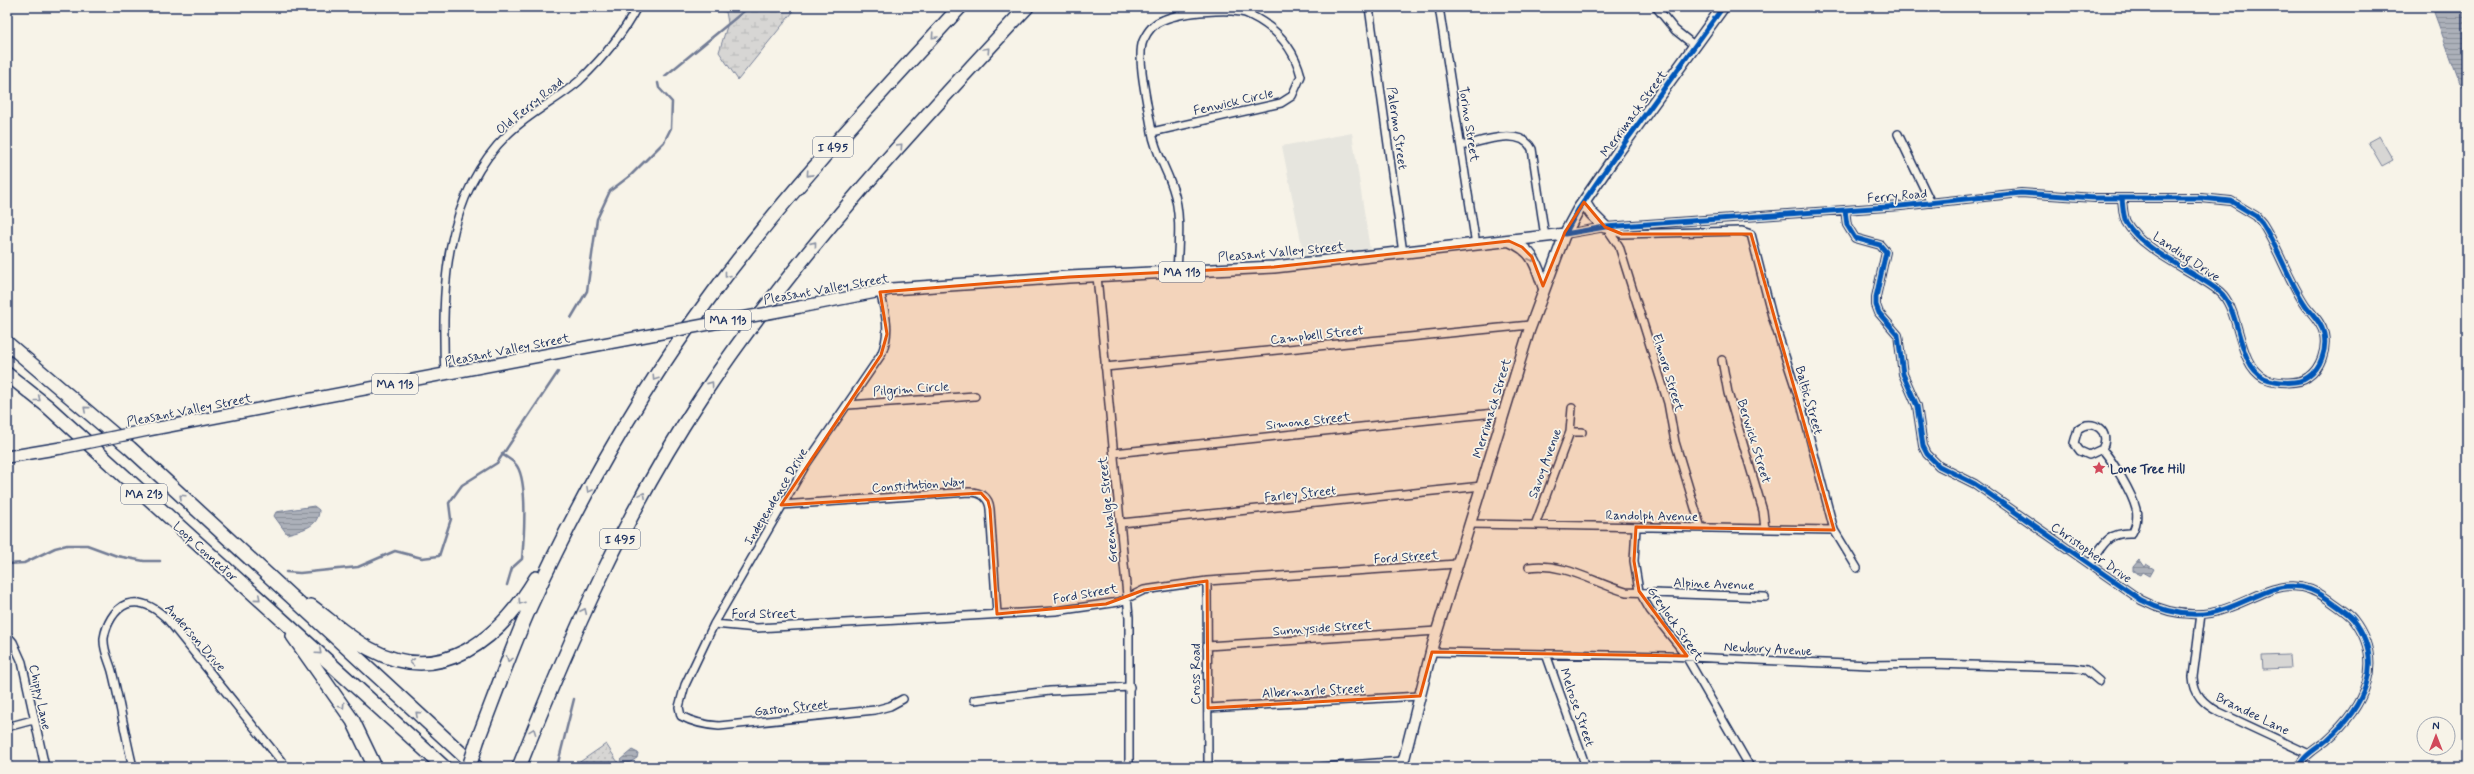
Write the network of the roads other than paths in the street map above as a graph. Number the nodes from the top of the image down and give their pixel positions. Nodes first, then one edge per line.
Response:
1 (637, 7) edge
2 (960, 7) edge
3 (1027, 7) edge
4 (1369, 7) edge
5 (1440, 7) edge
6 (1656, 7) edge
7 (1723, 7) edge
8 (1695, 46) junction
9 (1152, 132) junction
10 (1898, 134) dead end
11 (1461, 146) junction
12 (2122, 199) junction
13 (2231, 201) joint
14 (1584, 202) junction
15 (1931, 203) junction
16 (1845, 210) junction
17 (1605, 227) junction
18 (1564, 234) junction
19 (1545, 237) junction
20 (1509, 241) junction
21 (1476, 245) junction
22 (1404, 253) junction
23 (1177, 272) junction
24 (1097, 276) junction
25 (1544, 287) junction
26 (880, 292) junction
27 (1530, 325) junction
28 (7, 343) edge
29 (1722, 360) dead end
30 (1105, 367) junction
31 (7, 374) edge
32 (445, 375) junction
33 (975, 396) dead end
34 (848, 405) junction
35 (1572, 408) dead end
36 (1504, 412) junction
37 (1570, 432) junction
38 (1582, 432) dead end
39 (2102, 449) junction
40 (1114, 453) junction
41 (7, 457) edge
42 (1482, 486) junction
43 (781, 505) junction
44 (1121, 523) junction
45 (211, 524) junction
46 (1470, 524) junction
47 (1535, 525) junction
48 (1636, 527) junction
49 (1701, 528) junction
50 (1765, 529) junction
51 (1834, 530) junction
52 (565, 534) junction
53 (1458, 564) junction
54 (2090, 564) junction
55 (1529, 567) dead end
56 (1857, 568) dead end
57 (1207, 581) junction
58 (1639, 592) junction
59 (1128, 597) junction
60 (1765, 597) dead end
61 (997, 614) junction
62 (2202, 614) junction
63 (279, 617) junction
64 (714, 624) junction
65 (1437, 631) junction
66 (7, 635) edge
67 (1207, 646) junction
68 (1432, 652) junction
69 (1546, 654) junction
70 (1687, 656) junction
71 (2099, 681) dead end
72 (1130, 687) junction
73 (1420, 696) junction
74 (903, 699) dead end
75 (974, 700) dead end
76 (1208, 708) junction
77 (681, 716) joint
78 (33, 720) junction
79 (7, 727) edge
80 (2309, 754) junction
81 (1403, 764) edge
82 (45, 767) edge
83 (134, 767) edge
84 (286, 767) edge
85 (375, 767) edge
86 (444, 767) edge
87 (469, 767) edge
88 (476, 767) edge
89 (519, 767) edge
90 (1129, 767) edge
91 (1208, 767) edge
92 (1322, 767) edge
93 (1586, 767) edge
94 (1750, 767) edge
95 (2299, 767) edge

1 - 32 street, Old Ferry Road
2 -> 52 highway, I 495
89 -> 3 highway, I 495
4 - 22 street, Palermo Street
5 - 11 street, Torino Street
6 - 8 street
7 - 8 main road, Merrimack Street
8 - 14 main road, Merrimack Street
9 - 9 street, Fenwick Circle
9 - 23 street, Fenwick Circle
10 - 15 street, Ferry Road
11 - 19 street
11 - 21 street, Torino Street
12 - 13 street, Ferry Road
12 - 13 street, Landing Drive
12 - 15 street, Ferry Road
14 - 17 main road
14 - 18 main road, Merrimack Street
15 - 16 street, Ferry Road
16 - 17 street, Ferry Road
16 - 54 street, Christopher Drive
17 - 18 street, Ferry Road
17 - 49 street, Elmore Street
17 - 51 street, Baltic Street
18 - 19 main road, Pleasant Valley Street / MA 113
18 - 25 main road, Merrimack Street
19 - 20 main road, Pleasant Valley Street / MA 113
20 - 21 main road, Pleasant Valley Street / MA 113
20 -> 25 main road
21 - 22 main road, Pleasant Valley Street / MA 113
22 - 23 main road, Pleasant Valley Street / MA 113
23 - 24 main road, Pleasant Valley Street / MA 113
24 - 26 main road, Pleasant Valley Street / MA 113
24 - 30 street, Greenhalge Street
25 - 27 main road, Merrimack Street
26 - 32 main road, Pleasant Valley Street / MA 113, bridge
26 - 34 street, Independence Drive
27 - 30 street, Campbell Street
27 - 36 main road, Merrimack Street
45 -> 28 highway, Loop Connector / MA 213
29 - 50 street, Berwick Street
30 - 40 street, Greenhalge Street
31 -> 63 highway, Loop Connector / MA 213
32 - 41 main road, Pleasant Valley Street / MA 113, bridge
33 - 34 street, Pilgrim Circle
34 - 43 street, Independence Drive
35 - 37 street, Savoy Avenue
36 - 40 street, Simone Street
36 - 42 main road, Merrimack Street
37 - 38 street
37 - 47 street, Savoy Avenue
39 - 39 street
39 - 54 street
40 - 44 street, Greenhalge Street
42 - 44 street, Farley Street
42 - 46 main road, Merrimack Street
43 - 61 street, Constitution Way
43 - 64 street, Independence Drive
44 - 59 street, Greenhalge Street
52 -> 45 highway
88 -> 45 highway
46 - 47 street, Randolph Avenue
46 - 53 main road, Merrimack Street
47 - 48 street, Randolph Avenue
48 - 49 street, Randolph Avenue
48 - 58 street, Greylock Street
49 - 50 street, Randolph Avenue
50 - 51 street, Randolph Avenue
51 - 56 street, Baltic Street
52 -> 87 highway, I 495, bridge
53 - 57 street, Ford Street
53 - 65 main road, Merrimack Street
54 - 62 street, Christopher Drive
55 - 58 street, Alpine Avenue
57 - 59 street, Ford Street
57 - 67 street, Cross Road
58 - 60 street, Alpine Avenue
58 - 70 street, Greylock Street
59 - 61 street, Ford Street
59 - 72 street, Greenhalge Street
61 - 64 street, Ford Street
62 - 80 street, Brandee Lane
62 - 80 street, Christopher Drive
63 -> 85 highway
63 -> 86 highway
64 - 77 street, Independence Drive
65 - 67 street, Sunnyside Street
65 - 68 main road, Merrimack Street
66 - 78 street, Chippy Lane
67 - 76 street, Cross Road
68 - 69 street, Newbury Avenue
68 - 73 main road, Merrimack Street
69 - 70 street, Newbury Avenue
69 - 93 street, Melrose Street
70 - 71 street, Newbury Avenue
70 - 94 street, Greylock Street
72 - 75 street
72 - 90 street, Greenhalge Street
73 - 76 street, Albermarle Street
73 - 81 main road, Merrimack Street
74 - 77 street, Gaston Street
76 - 91 street, Cross Road
78 - 79 street
78 - 82 street, Chippy Lane
80 - 95 street, Christopher Drive
81 - 92 street
83 - 84 street, Anderson Drive

